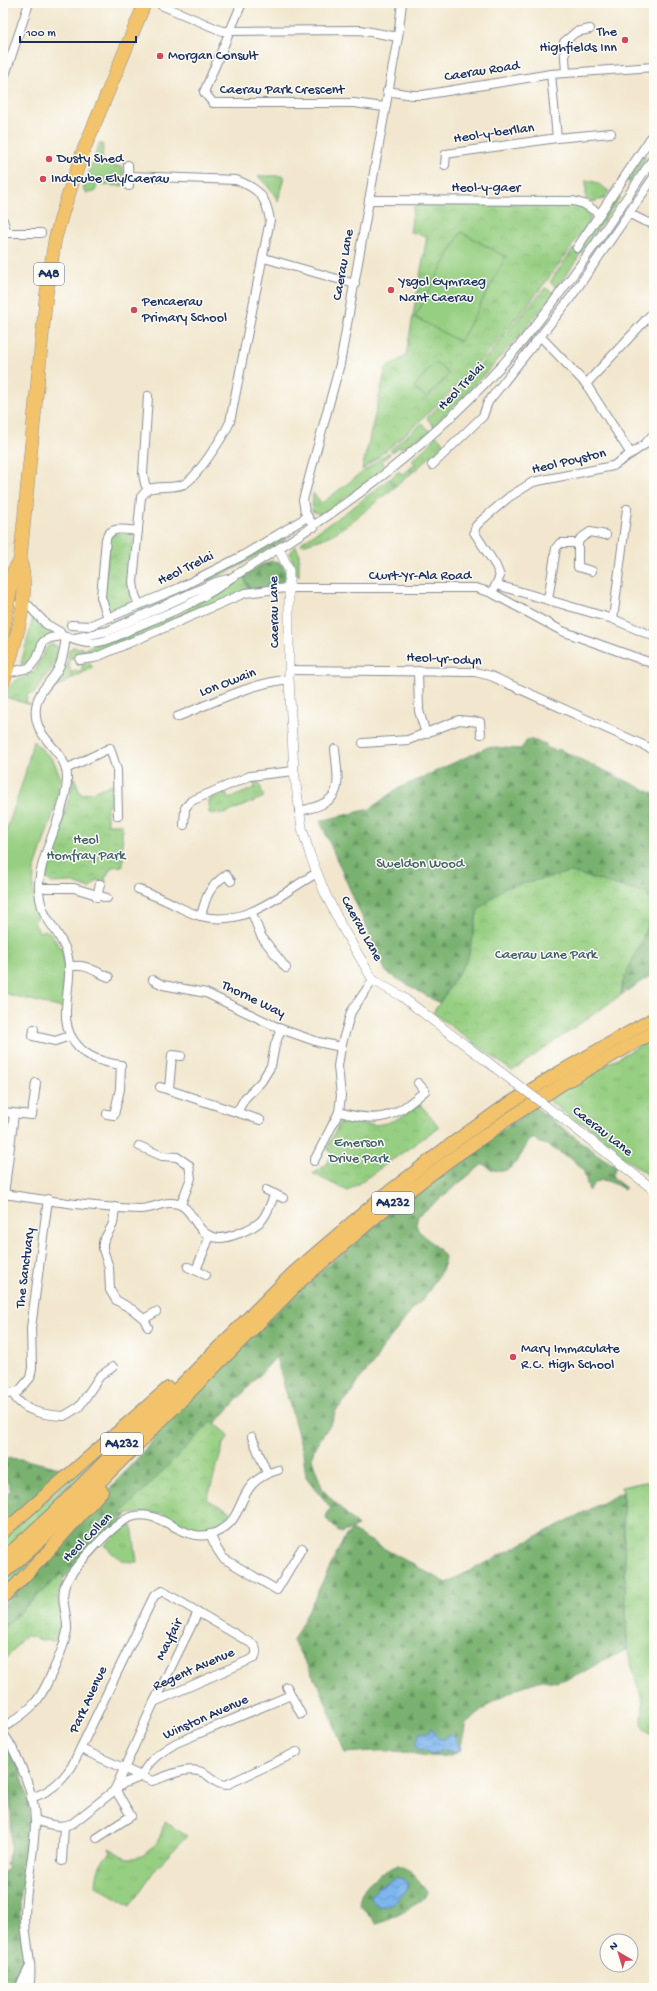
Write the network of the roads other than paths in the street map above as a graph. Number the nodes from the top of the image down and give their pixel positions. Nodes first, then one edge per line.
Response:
1 (29, 3) edge
2 (145, 3) edge
3 (242, 3) edge
4 (402, 3) edge
5 (161, 6) dead end
6 (590, 29) dead end
7 (229, 31) junction
8 (398, 37) junction
9 (654, 67) edge
10 (566, 73) junction
11 (551, 74) junction
12 (3, 81) edge
13 (387, 91) junction
14 (384, 107) junction
15 (611, 133) dead end
16 (654, 133) edge
17 (557, 138) junction
18 (645, 146) junction
19 (654, 152) edge
20 (654, 157) edge
21 (128, 165) dead end
22 (445, 165) dead end
23 (129, 176) junction
24 (654, 177) edge
25 (129, 186) dead end
26 (369, 200) junction
27 (600, 214) junction
28 (630, 214) junction
29 (3, 220) edge
30 (654, 224) edge
31 (5, 233) edge
32 (41, 233) dead end
33 (577, 248) dead end
34 (264, 258) junction
35 (355, 284) junction
36 (654, 310) edge
37 (541, 337) junction
38 (586, 384) junction
39 (148, 396) dead end
40 (654, 434) edge
41 (631, 454) junction
42 (432, 465) dead end
43 (148, 488) junction
44 (627, 509) dead end
45 (307, 517) junction
46 (314, 527) junction
47 (138, 531) junction
48 (606, 535) dead end
49 (578, 543) junction
50 (279, 549) junction
51 (592, 571) dead end
52 (497, 585) junction
53 (291, 589) junction
54 (492, 593) junction
55 (548, 600) junction
56 (16, 604) junction
57 (139, 605) junction
58 (108, 618) junction
59 (613, 619) junction
60 (71, 625) dead end
61 (3, 632) edge
62 (650, 635) dead end
63 (64, 636) junction
64 (80, 660) dead end
65 (654, 664) edge
66 (8, 668) edge
67 (418, 671) junction
68 (289, 674) junction
69 (176, 717) dead end
70 (426, 734) junction
71 (481, 734) dead end
72 (363, 743) dead end
73 (335, 749) dead end
74 (654, 750) edge
75 (66, 769) junction
76 (294, 771) junction
77 (299, 811) junction
78 (118, 816) dead end
79 (184, 825) dead end
80 (317, 873) junction
81 (231, 881) dead end
82 (100, 884) dead end
83 (39, 888) junction
84 (138, 889) dead end
85 (97, 897) junction
86 (107, 898) dead end
87 (252, 913) junction
88 (201, 916) junction
89 (69, 967) junction
90 (286, 968) dead end
91 (109, 977) dead end
92 (153, 980) dead end
93 (373, 980) junction
94 (654, 1018) edge
95 (34, 1029) dead end
96 (281, 1029) junction
97 (654, 1032) edge
98 (70, 1036) junction
99 (341, 1047) junction
100 (181, 1056) dead end
101 (36, 1083) dead end
102 (418, 1083) dead end
103 (160, 1087) dead end
104 (169, 1089) junction
105 (3, 1112) edge
106 (237, 1112) junction
107 (339, 1112) junction
108 (14, 1114) junction
109 (107, 1114) dead end
110 (260, 1120) dead end
111 (139, 1146) dead end
112 (319, 1152) junction
113 (327, 1157) dead end
114 (314, 1161) dead end
115 (266, 1190) dead end
116 (654, 1190) edge
117 (4, 1194) edge
118 (275, 1194) junction
119 (283, 1198) dead end
120 (48, 1199) junction
121 (181, 1204) junction
122 (115, 1207) junction
123 (210, 1236) junction
124 (188, 1267) dead end
125 (196, 1270) junction
126 (206, 1275) dead end
127 (156, 1312) dead end
128 (238, 1328) junction
129 (113, 1368) dead end
130 (13, 1394) junction
131 (3, 1395) edge
132 (166, 1417) junction
133 (252, 1437) dead end
134 (278, 1470) dead end
135 (267, 1473) junction
136 (3, 1532) edge
137 (210, 1534) junction
138 (302, 1548) dead end
139 (3, 1559) edge
140 (3, 1574) edge
141 (3, 1598) edge
142 (198, 1612) junction
143 (287, 1688) dead end
144 (291, 1695) junction
145 (154, 1702) junction
146 (301, 1714) dead end
147 (3, 1728) edge
148 (3, 1733) edge
149 (81, 1749) junction
150 (297, 1752) dead end
151 (124, 1769) junction
152 (141, 1777) junction
153 (115, 1789) junction
154 (30, 1798) junction
155 (35, 1820) junction
156 (64, 1826) junction
157 (97, 1838) dead end
158 (62, 1861) dead end
159 (30, 1966) junction
160 (19, 1988) edge
161 (29, 1988) edge

1 - 12 street
2 - 56 highway, A48
3 - 7 street
4 - 8 street, Caerau Lane
5 - 7 street
6 - 10 street
7 - 8 street
7 - 14 street, Caerau Park Crescent
8 - 13 street, Caerau Lane
9 - 10 street, Caerau Road
10 - 11 street, Caerau Road
11 - 13 street, Caerau Road
11 - 17 street
13 - 14 street, Caerau Lane
14 - 26 street, Caerau Lane
15 - 17 street, Heol-y-berllan
16 - 18 street
17 - 22 street, Heol-y-berllan
18 - 19 street
18 - 27 street
20 - 46 street, Heol Trelai
21 - 23 street
23 - 25 street
23 - 34 street
24 - 28 street, Heol Trelai
26 - 27 street, Heol-y-gaer
26 - 35 street, Caerau Lane
27 - 33 street
28 - 30 street
28 - 37 street, Heol Trelai
29 - 31 street
31 - 32 street
34 - 35 street
34 - 43 street
35 - 45 street, Caerau Lane
36 - 38 street
37 - 38 street
37 - 42 street, Heol Trelai
38 - 41 street
39 - 43 street
40 - 41 street, Heol Poyston
41 - 52 street, Heol Poyston
43 - 47 street
44 - 59 street
45 - 46 street, Caerau Lane
45 - 57 street, Heol Trelai
46 - 50 street, Heol Trelai
47 - 57 street
47 - 58 street
48 - 49 street
49 - 51 street
49 - 55 street
50 - 53 street, Caerau Lane
50 - 63 street, Heol Trelai
52 - 54 street
52 - 55 street
53 - 54 street, Cwrt-Yr-Ala Road
53 - 64 street
53 - 68 street, Caerau Lane
54 - 65 street, Cwrt-Yr-Ala Road
55 - 59 street
56 - 61 highway, A48
56 - 63 street
56 - 66 highway, A48
57 - 58 street, Heol Trelai
58 - 60 street, Heol Trelai
59 - 62 street
63 - 66 street, Heol Trelai
63 - 75 street
67 - 68 street, Heol-yr-odyn
67 - 70 street
67 - 74 street, Heol-yr-odyn
68 - 69 street, Lon Owain
68 - 76 street, Caerau Lane
70 - 71 street
70 - 72 street
73 - 77 street
75 - 78 street
75 - 83 street
76 - 77 street, Caerau Lane
76 - 79 street
77 - 80 street, Caerau Lane
80 - 87 street
80 - 93 street, Caerau Lane
81 - 88 street
82 - 85 street
83 - 85 street
83 - 89 street
84 - 88 street
85 - 86 street
87 - 88 street
87 - 90 street
89 - 91 street
89 - 98 street
92 - 96 street, Thorne Way
93 - 99 street
93 - 116 street, Caerau Lane, bridge
94 - 128 main road, A4232
95 - 98 street
96 - 99 street, Thorne Way
96 - 106 street
97 - 132 main road, A4232
98 - 109 street
99 - 107 street
100 - 104 street
101 - 108 street
102 - 107 street
103 - 104 street
104 - 106 street
105 - 108 street
106 - 110 street
107 - 112 street
108 - 117 street
111 - 121 street
112 - 113 street
112 - 114 street
115 - 118 street
117 - 120 street
118 - 119 street
118 - 123 street
120 - 122 street
120 - 130 street, The Sanctuary
121 - 122 street
121 - 123 street
122 - 127 street
123 - 125 street
124 - 125 street
125 - 126 street
128 - 136 main road
128 - 139 main road, A4232
129 - 130 street
130 - 131 street
132 - 140 main road, A4232
132 - 141 main road
133 - 135 street
134 - 135 street
135 - 137 street
137 - 138 street
137 - 147 street, Heol Collen
142 - 145 street, Mayfair
142 - 145 street, Regent Avenue
142 - 149 street, Park Avenue
143 - 144 street
144 - 146 street
144 - 152 street, Winston Avenue
145 - 151 street, Regent Avenue
148 - 154 street
149 - 151 street
149 - 154 street, Park Avenue
150 - 152 street
151 - 152 street
151 - 153 street, Regent Avenue
152 - 153 street
153 - 156 street
153 - 157 street
154 - 155 street
155 - 156 street
155 - 159 street
156 - 158 street
159 - 160 street
159 - 161 street

